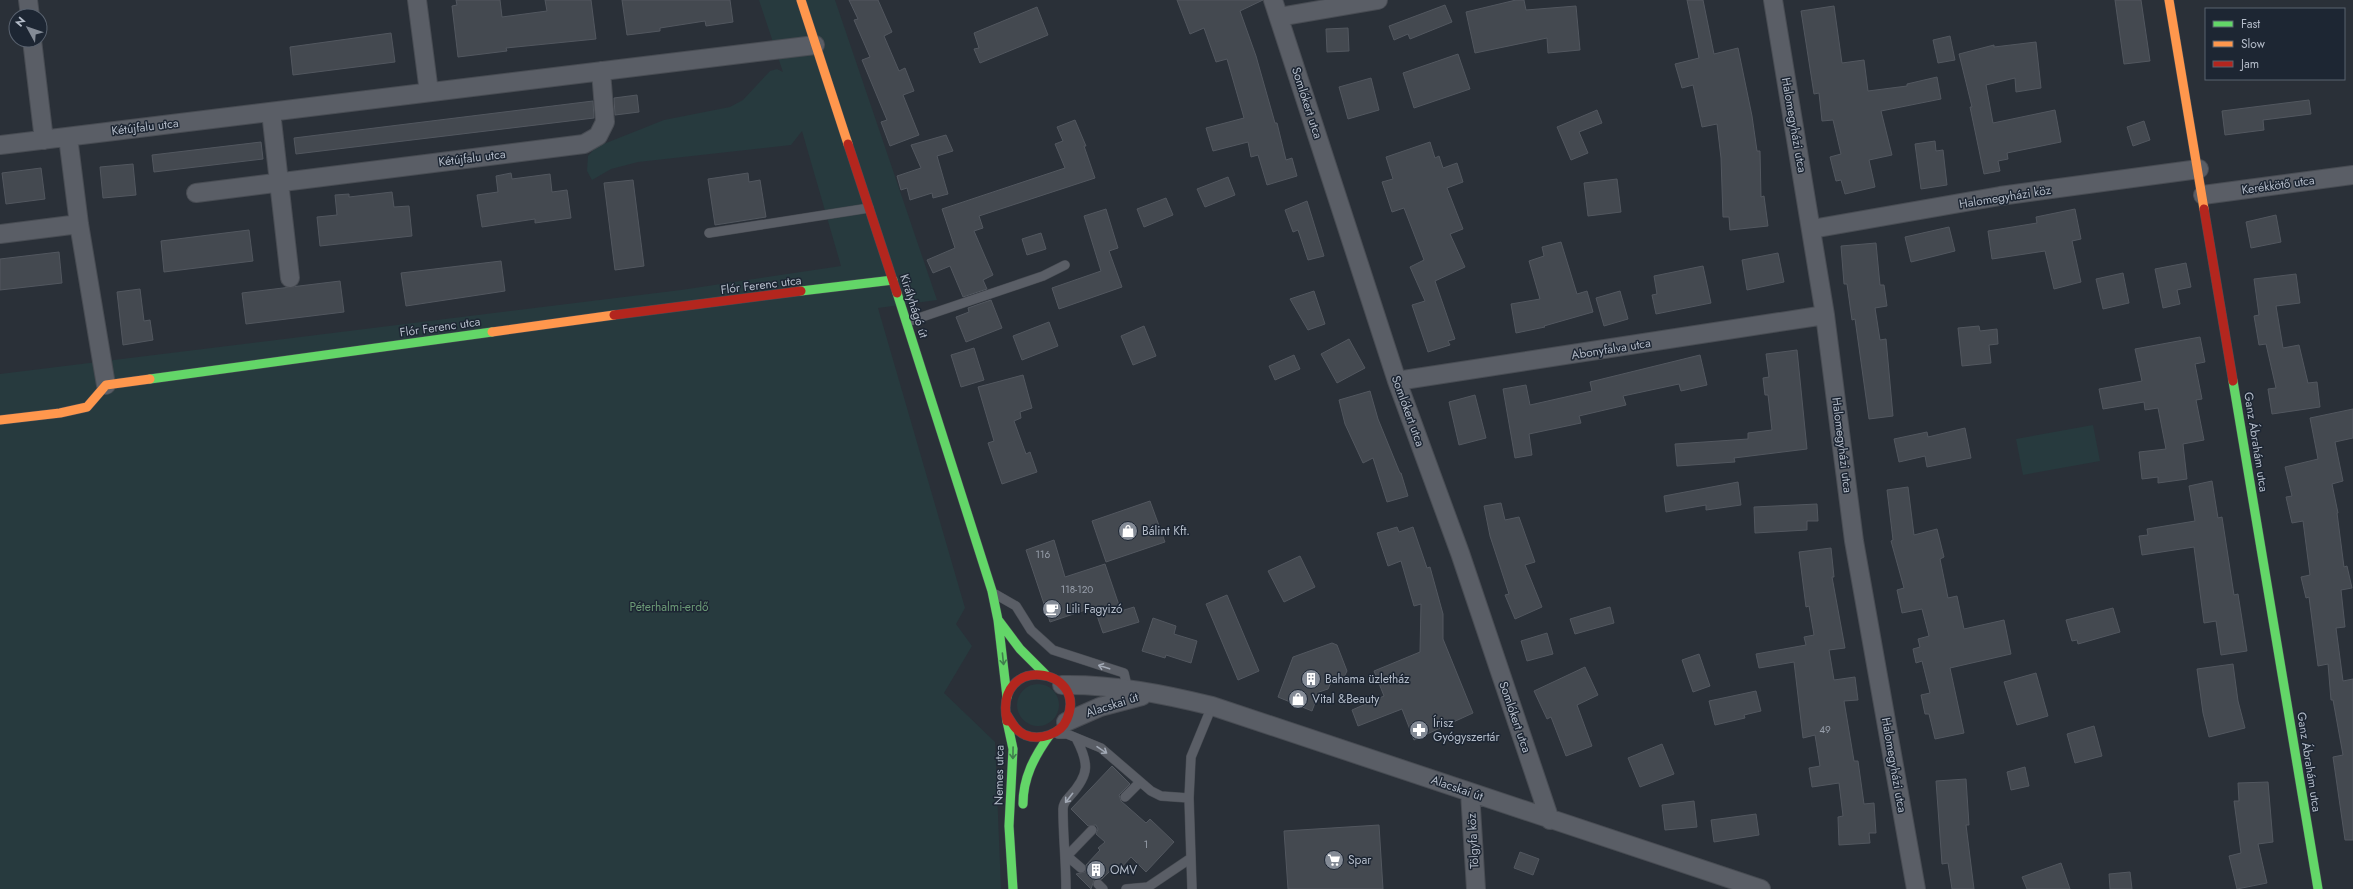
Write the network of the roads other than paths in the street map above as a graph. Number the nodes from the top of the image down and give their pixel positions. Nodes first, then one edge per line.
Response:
1 (417, 0) edge
2 (801, 0) edge
3 (1273, 0) edge
4 (1378, 0) edge
5 (1773, 0) edge
6 (2169, 0) edge
7 (1279, 17) junction
8 (815, 44) junction
9 (33, 48) edge
10 (601, 71) junction
11 (429, 92) junction
12 (270, 112) junction
13 (68, 137) junction
14 (44, 140) junction
15 (0, 145) edge
16 (2198, 169) junction
17 (2353, 175) edge
18 (279, 183) junction
19 (196, 193) dead end
20 (2204, 195) junction
21 (869, 208) junction
22 (79, 224) junction
23 (1812, 229) junction
24 (709, 233) dead end
25 (0, 234) edge
26 (1065, 266) dead end
27 (290, 278) dead end
28 (893, 280) junction
29 (1825, 315) junction
30 (907, 322) junction
31 (1397, 381) junction
32 (106, 385) junction
33 (0, 420) edge
34 (992, 591) junction
35 (998, 620) junction
36 (1045, 674) junction
37 (1062, 685) junction
38 (1128, 690) junction
39 (1152, 693) junction
40 (1007, 697) junction
41 (1212, 706) junction
42 (1007, 715) junction
43 (1066, 722) junction
44 (1051, 735) junction
45 (1076, 738) junction
46 (1140, 782) junction
47 (1470, 792) junction
48 (1125, 797) dead end
49 (1189, 798) junction
50 (1023, 815) dead end
51 (1550, 820) junction
52 (1092, 830) dead end
53 (1067, 856) junction
54 (1191, 858) junction
55 (1081, 868) dead end
56 (1013, 889) edge
57 (1066, 889) edge
58 (1126, 889) edge
59 (1192, 889) edge
60 (1476, 889) edge
61 (1761, 889) edge
62 (1916, 889) edge
63 (2318, 889) edge

1 - 11 street
2 - 8 street, Királyhágó út
3 - 7 street, Somlókert utca
4 - 7 street
5 - 23 street, Halomegyházi utca
6 - 16 street, Ganz Ábrahám utca
7 - 31 street, Somlókert utca
8 - 10 street, Kétújfalu utca
8 - 21 street, Királyhágó út
9 - 14 street
10 - 11 street, Kétújfalu utca
10 - 18 street, Kétújfalu utca
11 - 12 street, Kétújfalu utca
12 - 13 street, Kétújfalu utca
12 - 18 street
13 - 14 street, Kétújfalu utca
13 - 22 street
14 - 15 street, Kétújfalu utca
16 - 20 street, Ganz Ábrahám utca
16 - 23 street, Halomegyházi köz
17 - 20 street, Kerékkötő utca
18 - 19 street, Kétújfalu utca
18 - 27 street
20 - 63 street, Ganz Ábrahám utca
21 - 24 lane
21 - 28 street, Királyhágó út
22 - 25 street
22 - 32 street
23 - 29 street, Halomegyházi utca
26 - 30 lane
28 - 30 street, Királyhágó út
28 - 32 street, Flór Ferenc utca
29 - 31 street, Abonyfalva utca
29 - 62 street, Halomegyházi utca
30 - 34 street, Királyhágó út
31 - 51 street, Somlókert utca
32 - 33 street
34 - 35 street, Királyhágó út
38 -> 34 lane
35 - 36 street, Királyhágó út
35 -> 40 street, Királyhágó út
36 - 37 street
36 - 40 street
37 - 38 street, Alacskai út
37 - 43 street, Alacskai út
38 - 39 street, Alacskai út
39 - 41 street, Alacskai út
39 - 43 street, Alacskai út
40 - 42 street, Királyhágó út
41 - 47 street, Alacskai út
41 - 49 lane
42 - 44 street, Nemes utca
42 -> 56 street, Nemes utca
43 - 44 street, Nemes utca
44 - 45 lane
44 - 50 street, Nemes utca
45 -> 46 lane
45 -> 53 lane
46 - 48 lane
46 - 49 lane
47 - 51 street, Alacskai út
47 - 60 street, Tölgyfa köz
49 - 54 lane
51 - 61 street, Alacskai út
52 - 53 lane
53 - 55 lane
53 - 57 lane
54 - 58 lane
54 - 59 lane

